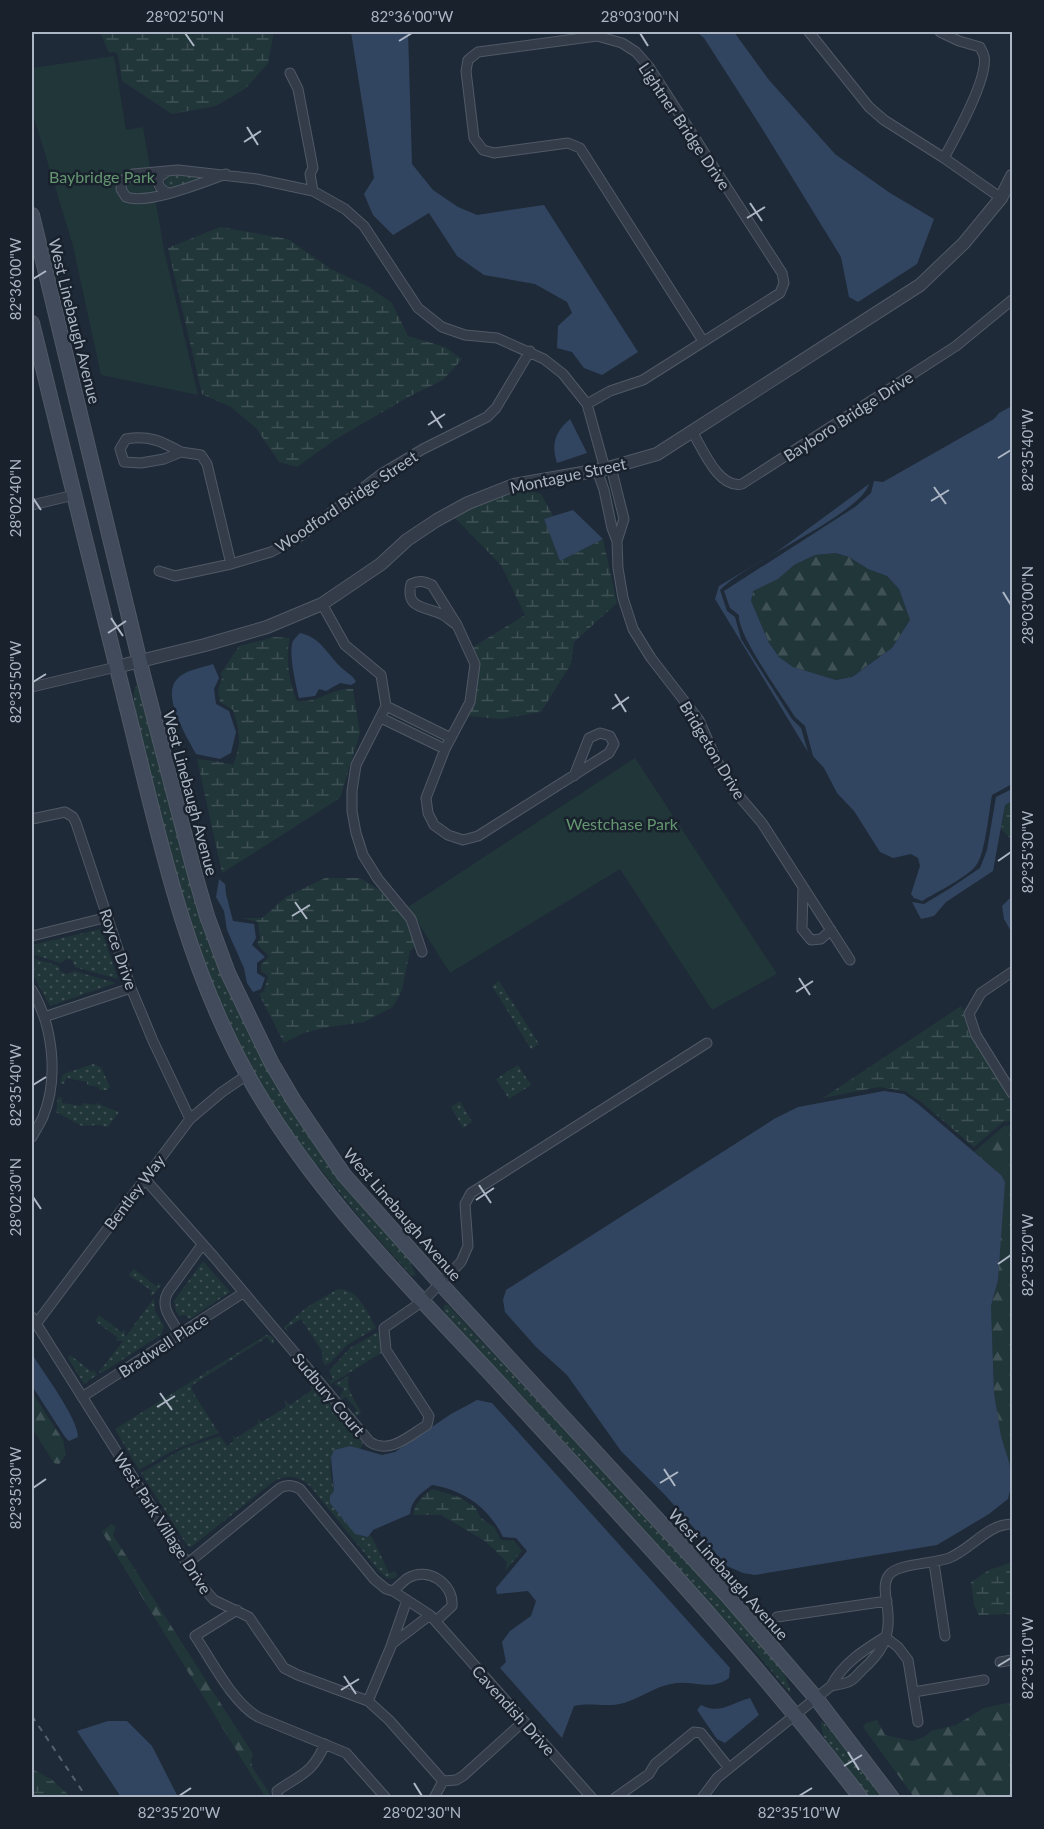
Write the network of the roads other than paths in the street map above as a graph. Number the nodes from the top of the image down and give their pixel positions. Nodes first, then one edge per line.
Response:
1 (809, 32) edge
2 (940, 32) edge
3 (290, 73) dead end
4 (944, 158) junction
5 (166, 172) junction
6 (226, 174) junction
7 (1012, 176) edge
8 (313, 191) junction
9 (168, 193) junction
10 (1000, 198) junction
11 (32, 215) edge
12 (1012, 300) edge
13 (32, 323) edge
14 (703, 341) junction
15 (530, 351) junction
16 (586, 404) junction
17 (693, 433) junction
18 (181, 452) junction
19 (605, 469) junction
20 (74, 495) junction
21 (621, 501) junction
22 (32, 505) edge
23 (607, 505) junction
24 (617, 541) junction
25 (231, 564) junction
26 (159, 571) dead end
27 (322, 604) junction
28 (457, 626) junction
29 (140, 661) junction
30 (116, 667) junction
31 (32, 687) edge
32 (386, 706) junction
33 (381, 718) junction
34 (424, 725) junction
35 (419, 736) junction
36 (451, 738) junction
37 (445, 749) junction
38 (574, 776) junction
39 (32, 819) edge
40 (803, 887) junction
41 (108, 917) junction
42 (831, 930) junction
43 (32, 936) edge
44 (422, 952) dead end
45 (850, 960) dead end
46 (1012, 972) edge
47 (131, 988) junction
48 (32, 990) edge
49 (44, 1017) junction
50 (707, 1043) dead end
51 (248, 1075) junction
52 (1012, 1093) edge
53 (190, 1119) junction
54 (32, 1137) edge
55 (144, 1178) junction
56 (202, 1245) junction
57 (440, 1283) junction
58 (243, 1293) junction
59 (423, 1302) junction
60 (34, 1321) edge
61 (180, 1334) junction
62 (82, 1397) junction
63 (1012, 1524) edge
64 (188, 1563) junction
65 (934, 1563) junction
66 (393, 1591) junction
67 (407, 1600) junction
68 (887, 1600) junction
69 (237, 1610) junction
70 (777, 1617) dead end
71 (433, 1618) junction
72 (945, 1636) dead end
73 (885, 1637) junction
74 (392, 1644) junction
75 (1012, 1660) edge
76 (1000, 1662) dead end
77 (984, 1680) dead end
78 (831, 1686) junction
79 (914, 1692) junction
80 (816, 1698) junction
81 (368, 1701) junction
82 (795, 1714) junction
83 (524, 1721) junction
84 (918, 1722) dead end
85 (325, 1744) junction
86 (729, 1768) junction
87 (443, 1781) junction
88 (278, 1797) edge
89 (386, 1797) edge
90 (434, 1797) edge
91 (592, 1797) edge
92 (615, 1797) edge
93 (702, 1797) edge
94 (861, 1797) edge
95 (892, 1797) edge

1 - 4 street
2 - 4 street
3 - 8 street
4 - 10 street
5 - 6 street, Bridgeton Drive
5 - 9 street
5 - 9 street, Bridgeton Drive
6 - 8 street, Bridgeton Drive
6 - 9 street, Bridgeton Drive
7 - 10 street, Montague Street
8 - 15 street, Bridgeton Drive
10 - 17 street, Montague Street
11 - 29 main road, West Linebaugh Avenue
12 - 17 street, Bayboro Bridge Drive
13 - 20 main road
14 - 14 street, Lightner Bridge Drive
14 - 16 street, Lightner Bridge Drive
15 - 16 street, Bridgeton Drive
15 - 25 street, Woodford Bridge Street
16 - 19 street, Bridgeton Drive
17 - 19 street, Montague Street
18 - 18 street
18 - 25 street
19 - 21 street, Bridgeton Drive
19 - 23 street, Bridgeton Drive
19 - 27 street, Montague Street
20 - 22 street
20 - 30 main road
21 - 23 street
21 - 24 street, Bridgeton Drive
23 - 24 street, Bridgeton Drive
24 - 40 street, Bridgeton Drive
25 - 26 street, Woodford Bridge Street
27 - 29 street, Montague Street
27 - 32 street
28 - 28 street
28 - 36 street
29 - 30 street, Montague Street
29 - 57 main road, West Linebaugh Avenue
30 - 31 street, Montague Street
30 - 51 main road
32 - 33 street
32 - 34 street
33 - 35 street
33 - 44 street
34 - 35 street
34 - 36 street
35 - 37 street
36 - 37 street
37 - 38 street
38 - 38 street
39 - 41 street, Royce Drive
40 - 42 street, Bridgeton Drive
40 - 42 street
41 - 43 street
41 - 47 street, Royce Drive
42 - 45 street, Bridgeton Drive
46 - 52 street
47 - 49 street
47 - 53 street, Royce Drive
48 - 49 street
49 - 54 street
50 - 57 street
51 - 53 street, Bentley Way
51 - 59 main road
53 - 55 street, Bentley Way
55 - 56 street, Sudbury Court
55 - 60 street, Bentley Way
56 - 58 street, Sudbury Court
56 - 61 street
57 - 59 street
57 - 80 main road, West Linebaugh Avenue
58 - 59 street, Sudbury Court
58 - 61 street, Bradwell Place
59 - 82 main road
60 - 62 street, West Park Village Drive
61 - 62 street, Bradwell Place
62 - 64 street, West Park Village Drive
63 - 65 street
64 - 66 street, Cavendish Drive
64 - 69 street, West Park Village Drive
65 - 68 street
65 - 72 street
66 - 67 street, Cavendish Drive
66 - 71 street
67 - 71 street, Cavendish Drive
67 - 74 street
68 - 70 street
68 - 73 street
69 - 81 street, West Park Village Drive
69 - 85 street
71 - 74 street
71 - 83 street, Cavendish Drive
73 - 78 street
73 - 78 street
73 - 79 street
74 - 81 street
75 - 76 street
77 - 79 street
78 - 80 street
79 - 84 street
80 - 82 street
80 - 95 main road, West Linebaugh Avenue
81 - 87 street, West Park Village Drive
82 - 86 street
82 - 94 main road
83 - 87 street
83 - 91 street, Cavendish Drive
85 - 88 street
85 - 89 street
86 - 92 street
86 - 93 street
87 - 90 street

